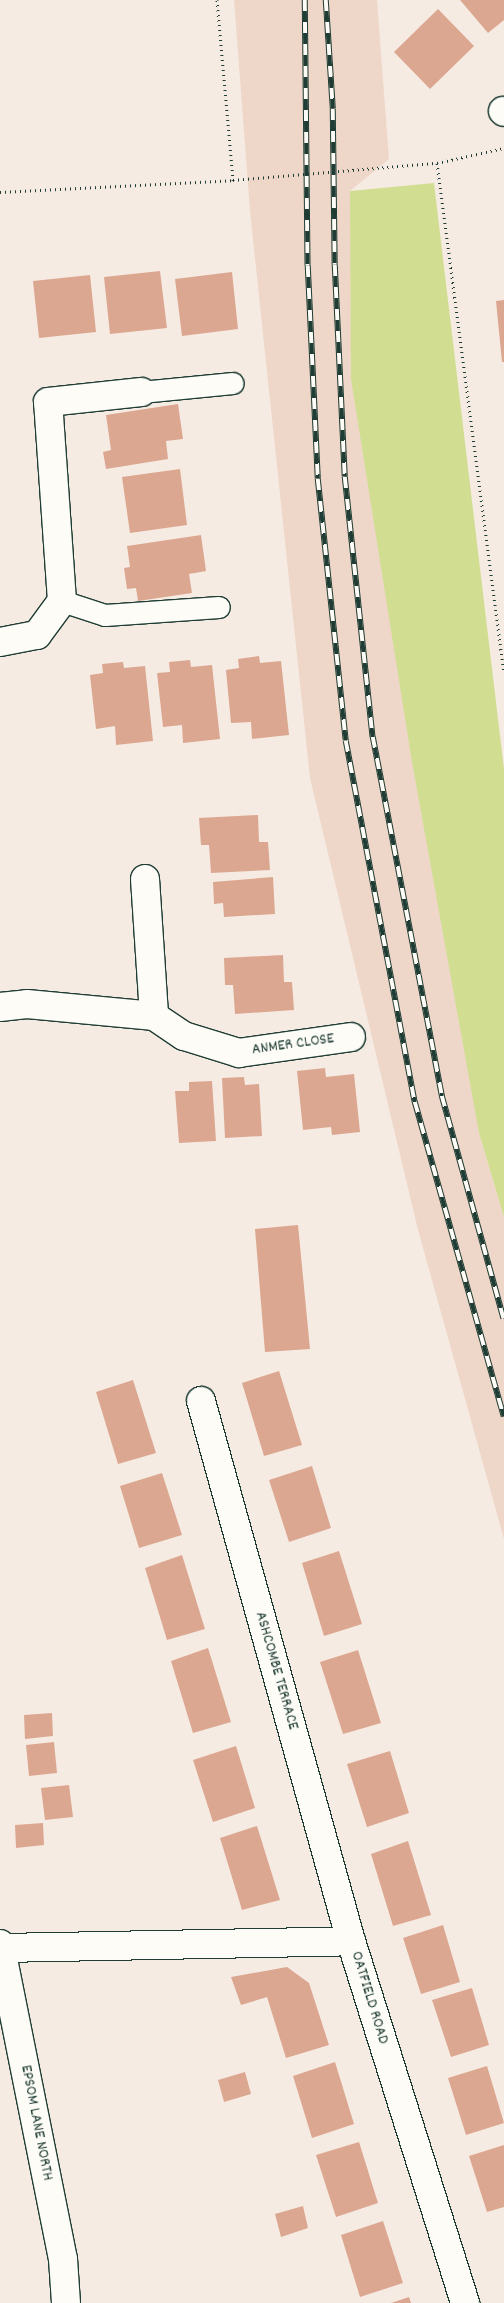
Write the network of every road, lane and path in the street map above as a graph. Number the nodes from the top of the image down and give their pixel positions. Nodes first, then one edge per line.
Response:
1 (217, 0) edge
2 (504, 148) edge
3 (437, 163) junction
4 (233, 180) junction
5 (0, 192) edge
6 (233, 384) dead end
7 (141, 392) joint
8 (62, 602) junction
9 (219, 607) dead end
10 (0, 642) edge
11 (504, 673) edge
12 (145, 879) dead end
13 (0, 1007) edge
14 (154, 1016) junction
15 (351, 1037) dead end
16 (201, 1402) dead end
17 (352, 1941) junction
18 (0, 1946) edge
19 (66, 2303) edge
20 (465, 2303) edge

1 - 4 path
2 - 3 path
3 - 4 path
3 - 11 path
4 - 5 path
6 - 7 lane
7 - 8 street
8 - 9 lane
8 - 10 street
12 - 14 street
13 - 14 street, ANMER CLOSE
14 - 15 street, ANMER CLOSE
16 - 17 street, ASHCOMBE TERRACE
17 - 18 street, OATFIELD ROAD
17 - 20 street, OATFIELD ROAD
18 - 19 street, EPSOM LANE NORTH

